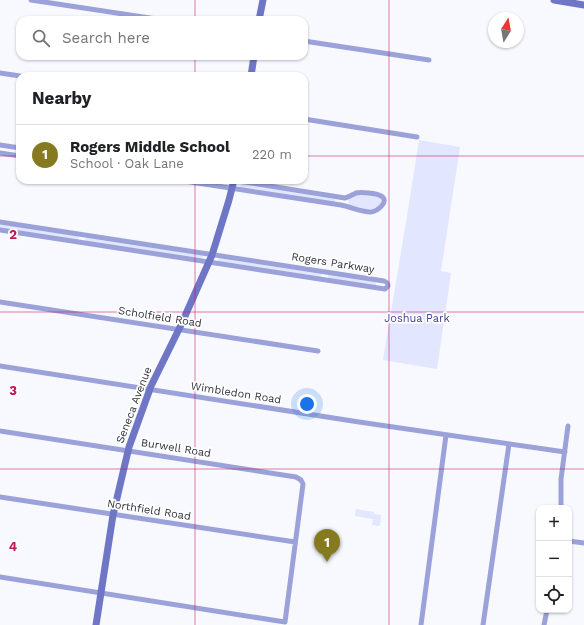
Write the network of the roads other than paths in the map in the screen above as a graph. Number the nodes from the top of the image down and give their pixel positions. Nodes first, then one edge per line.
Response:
1 (31, 0) edge
2 (263, 0) edge
3 (554, 0) edge
4 (567, 1) edge
5 (584, 5) edge
6 (137, 16) edge
7 (260, 16) edge
8 (308, 42) edge
9 (253, 60) edge
10 (429, 60) dead end
11 (252, 72) edge
12 (0, 73) edge
13 (16, 75) edge
14 (308, 121) edge
15 (417, 137) dead end
16 (0, 145) edge
17 (16, 147) edge
18 (0, 153) edge
19 (16, 155) edge
20 (205, 184) edge
21 (233, 184) edge
22 (259, 184) edge
23 (232, 188) junction
24 (342, 197) junction
25 (341, 205) junction
26 (0, 222) edge
27 (0, 230) edge
28 (83, 235) junction
29 (81, 243) junction
30 (212, 255) junction
31 (209, 262) junction
32 (0, 302) edge
33 (179, 330) junction
34 (318, 351) dead end
35 (0, 366) edge
36 (149, 389) junction
37 (568, 426) dead end
38 (0, 431) edge
39 (446, 435) junction
40 (509, 444) junction
41 (128, 451) junction
42 (565, 452) junction
43 (0, 497) edge
44 (561, 505) edge
45 (113, 515) junction
46 (572, 541) edge
47 (295, 542) junction
48 (584, 543) edge
49 (0, 577) edge
50 (101, 592) junction
51 (546, 613) edge
52 (96, 625) edge
53 (421, 625) edge
54 (483, 625) edge
55 (544, 625) edge

1 - 6 street
2 - 7 street
3 - 4 street
4 - 5 street
8 - 10 street
9 - 11 street
12 - 13 street
14 - 15 street
16 - 17 street
18 - 19 street
20 - 23 street
21 - 23 street, Seneca Avenue
22 - 24 street
23 - 25 street
23 - 30 street, Seneca Avenue
24 - 25 street
24 - 25 street
26 - 28 street, Rogers Parkway
27 - 29 street, Rogers Parkway
28 - 29 street
28 - 30 street, Rogers Parkway
29 - 31 street, Rogers Parkway
30 - 31 street, Seneca Avenue
30 - 31 street, Rogers Parkway
31 - 33 street, Seneca Avenue
32 - 33 street, Scholfield Road
33 - 34 street, Scholfield Road
33 - 36 street, Seneca Avenue
35 - 36 street, Wimbledon Road
36 - 39 street, Wimbledon Road
36 - 41 street, Seneca Avenue
37 - 42 street
38 - 41 street, Burwell Road
39 - 40 street, Wimbledon Road
39 - 53 street
40 - 42 street, Wimbledon Road
40 - 54 street
41 - 45 street, Seneca Avenue
41 - 47 street, Burwell Road
42 - 44 street
43 - 45 street, Northfield Road
45 - 47 street, Northfield Road
45 - 50 street, Seneca Avenue
46 - 48 street
47 - 50 street
49 - 50 street
50 - 52 street, Seneca Avenue
51 - 55 street

